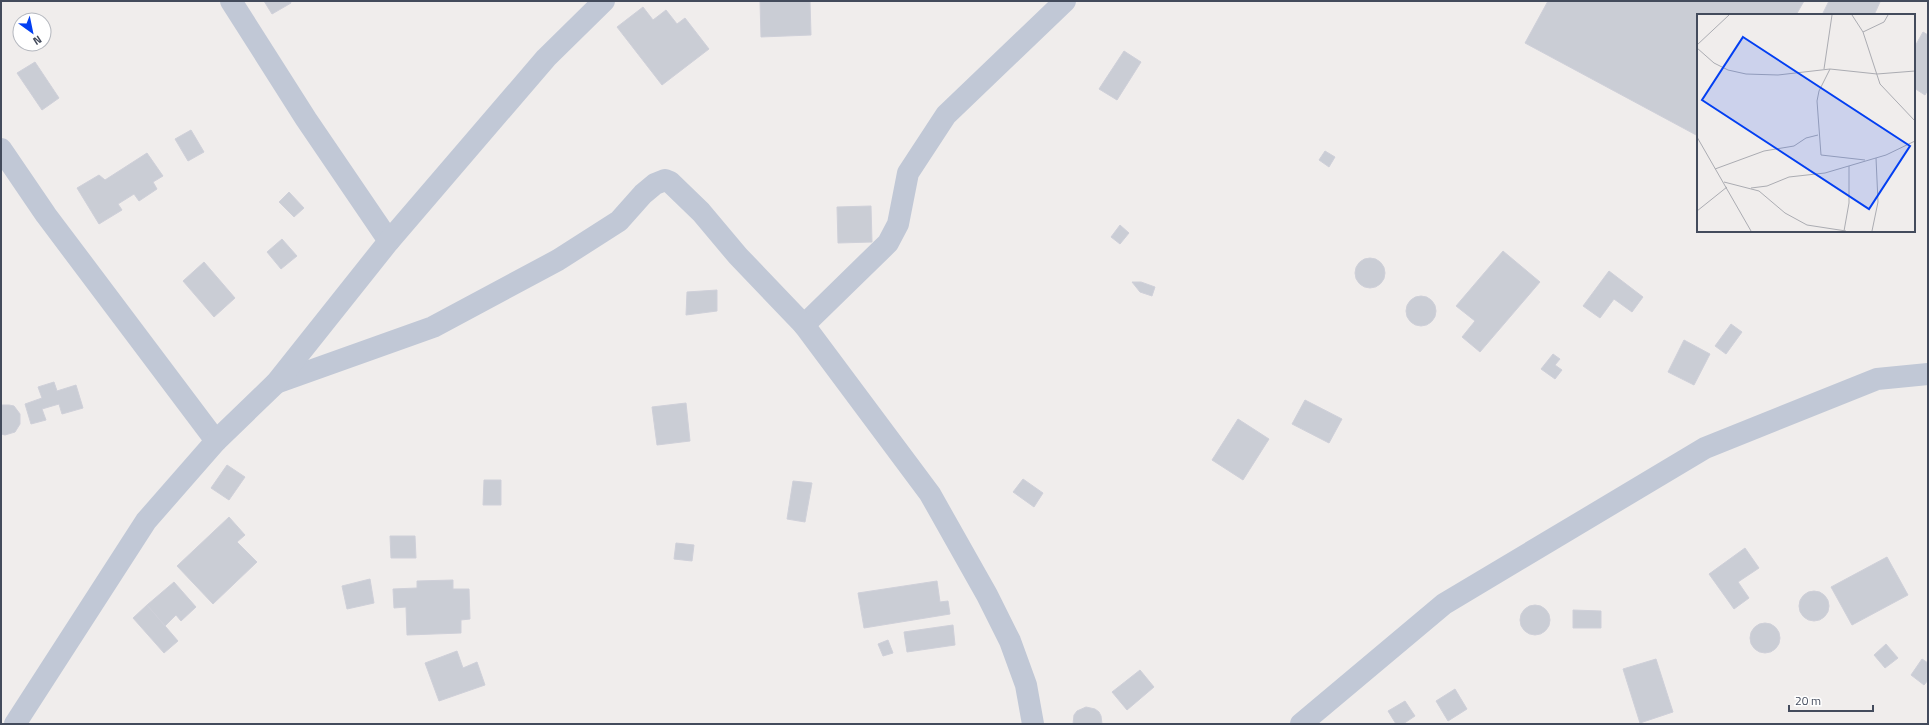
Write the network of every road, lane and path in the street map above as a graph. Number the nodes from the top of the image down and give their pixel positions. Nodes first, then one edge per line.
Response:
1 (231, 1) edge
2 (604, 1) edge
3 (1065, 1) edge
4 (1, 149) edge
5 (389, 241) junction
6 (804, 325) junction
7 (1928, 374) edge
8 (276, 383) junction
9 (216, 441) junction
10 (15, 724) edge
11 (1033, 724) edge
12 (1301, 724) edge

1 - 5 street
2 - 5 street
3 - 6 street
4 - 9 street
5 - 8 street
6 - 8 street
6 - 11 street
7 - 12 street
8 - 9 street
9 - 10 street

